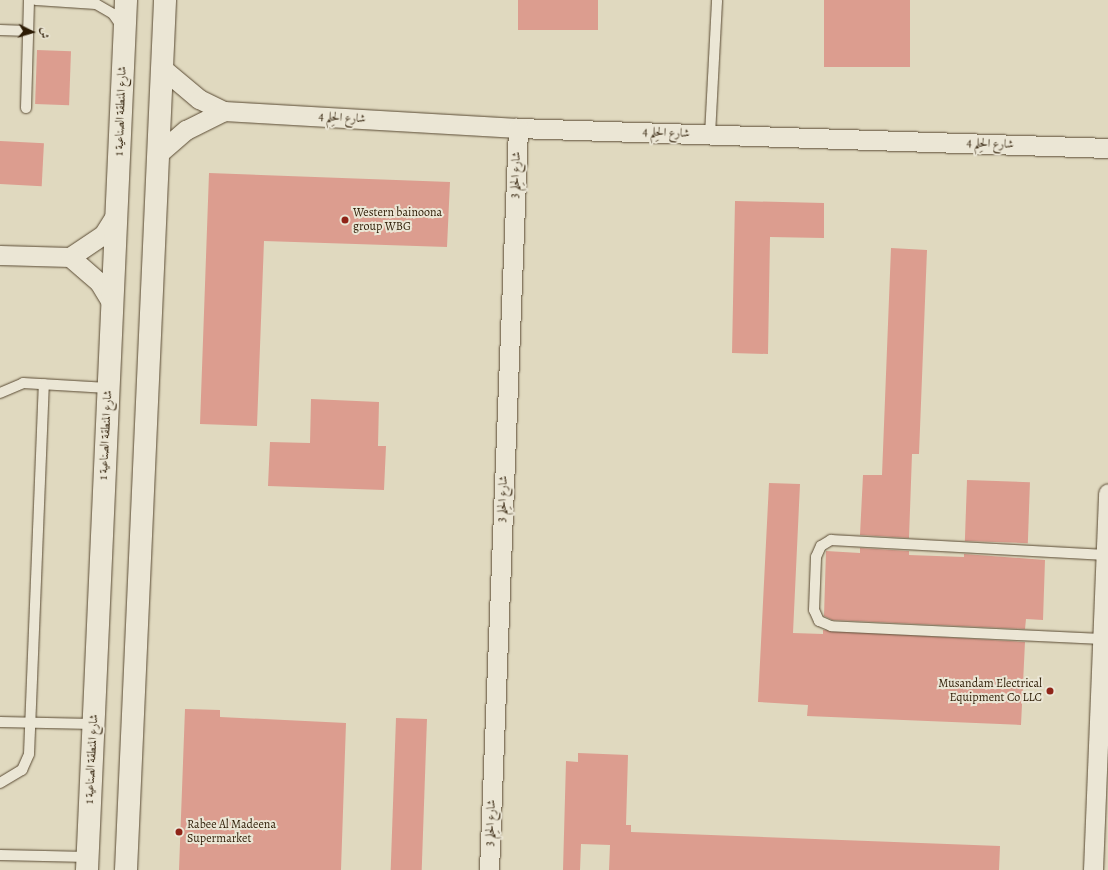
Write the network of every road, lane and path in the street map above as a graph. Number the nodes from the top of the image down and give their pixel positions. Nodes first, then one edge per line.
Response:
1 (29, 0) edge
2 (36, 0) edge
3 (126, 0) edge
4 (165, 0) edge
5 (717, 0) edge
6 (0, 30) edge
7 (28, 31) junction
8 (125, 32) junction
9 (162, 68) junction
10 (26, 108) dead end
11 (224, 111) junction
12 (518, 128) junction
13 (710, 135) junction
14 (1108, 148) edge
15 (158, 154) junction
16 (117, 213) junction
17 (0, 255) edge
18 (70, 258) junction
19 (112, 305) junction
20 (44, 384) junction
21 (108, 388) junction
22 (0, 393) edge
23 (1108, 494) edge
24 (1106, 554) junction
25 (1102, 639) junction
26 (0, 722) edge
27 (28, 723) junction
28 (93, 724) junction
29 (0, 783) edge
30 (0, 855) edge
31 (87, 863) edge
32 (126, 870) edge
33 (489, 870) edge
34 (1093, 870) edge

1 - 7 lane
2 - 8 lane
3 - 8 street, شارع المنطقة الصناعية 1
4 - 9 street
5 - 13 lane
6 - 7 lane
7 - 10 lane
8 - 16 street, شارع المنطقة الصناعية 1
9 - 11 street, شارع الحِلم 4
9 - 15 street
11 - 12 street, شارع الحِلم 4
11 - 15 street, شارع الحِلم 4
12 - 13 street, شارع الحِلم 4
12 - 33 street, شارع الحِلم 3
13 - 14 street, شارع الحِلم 4
15 - 32 street
16 - 18 street
16 - 19 street, شارع المنطقة الصناعية 1
17 - 18 street
18 - 19 street
19 - 21 street, شارع المنطقة الصناعية 1
20 - 21 lane
20 - 22 lane
20 - 27 lane
21 - 28 street, شارع المنطقة الصناعية 1
23 - 24 street
24 - 25 street
24 - 25 lane
25 - 34 street
26 - 27 lane
27 - 28 lane
27 - 29 lane
28 - 31 street, شارع المنطقة الصناعية 1
30 - 31 lane

